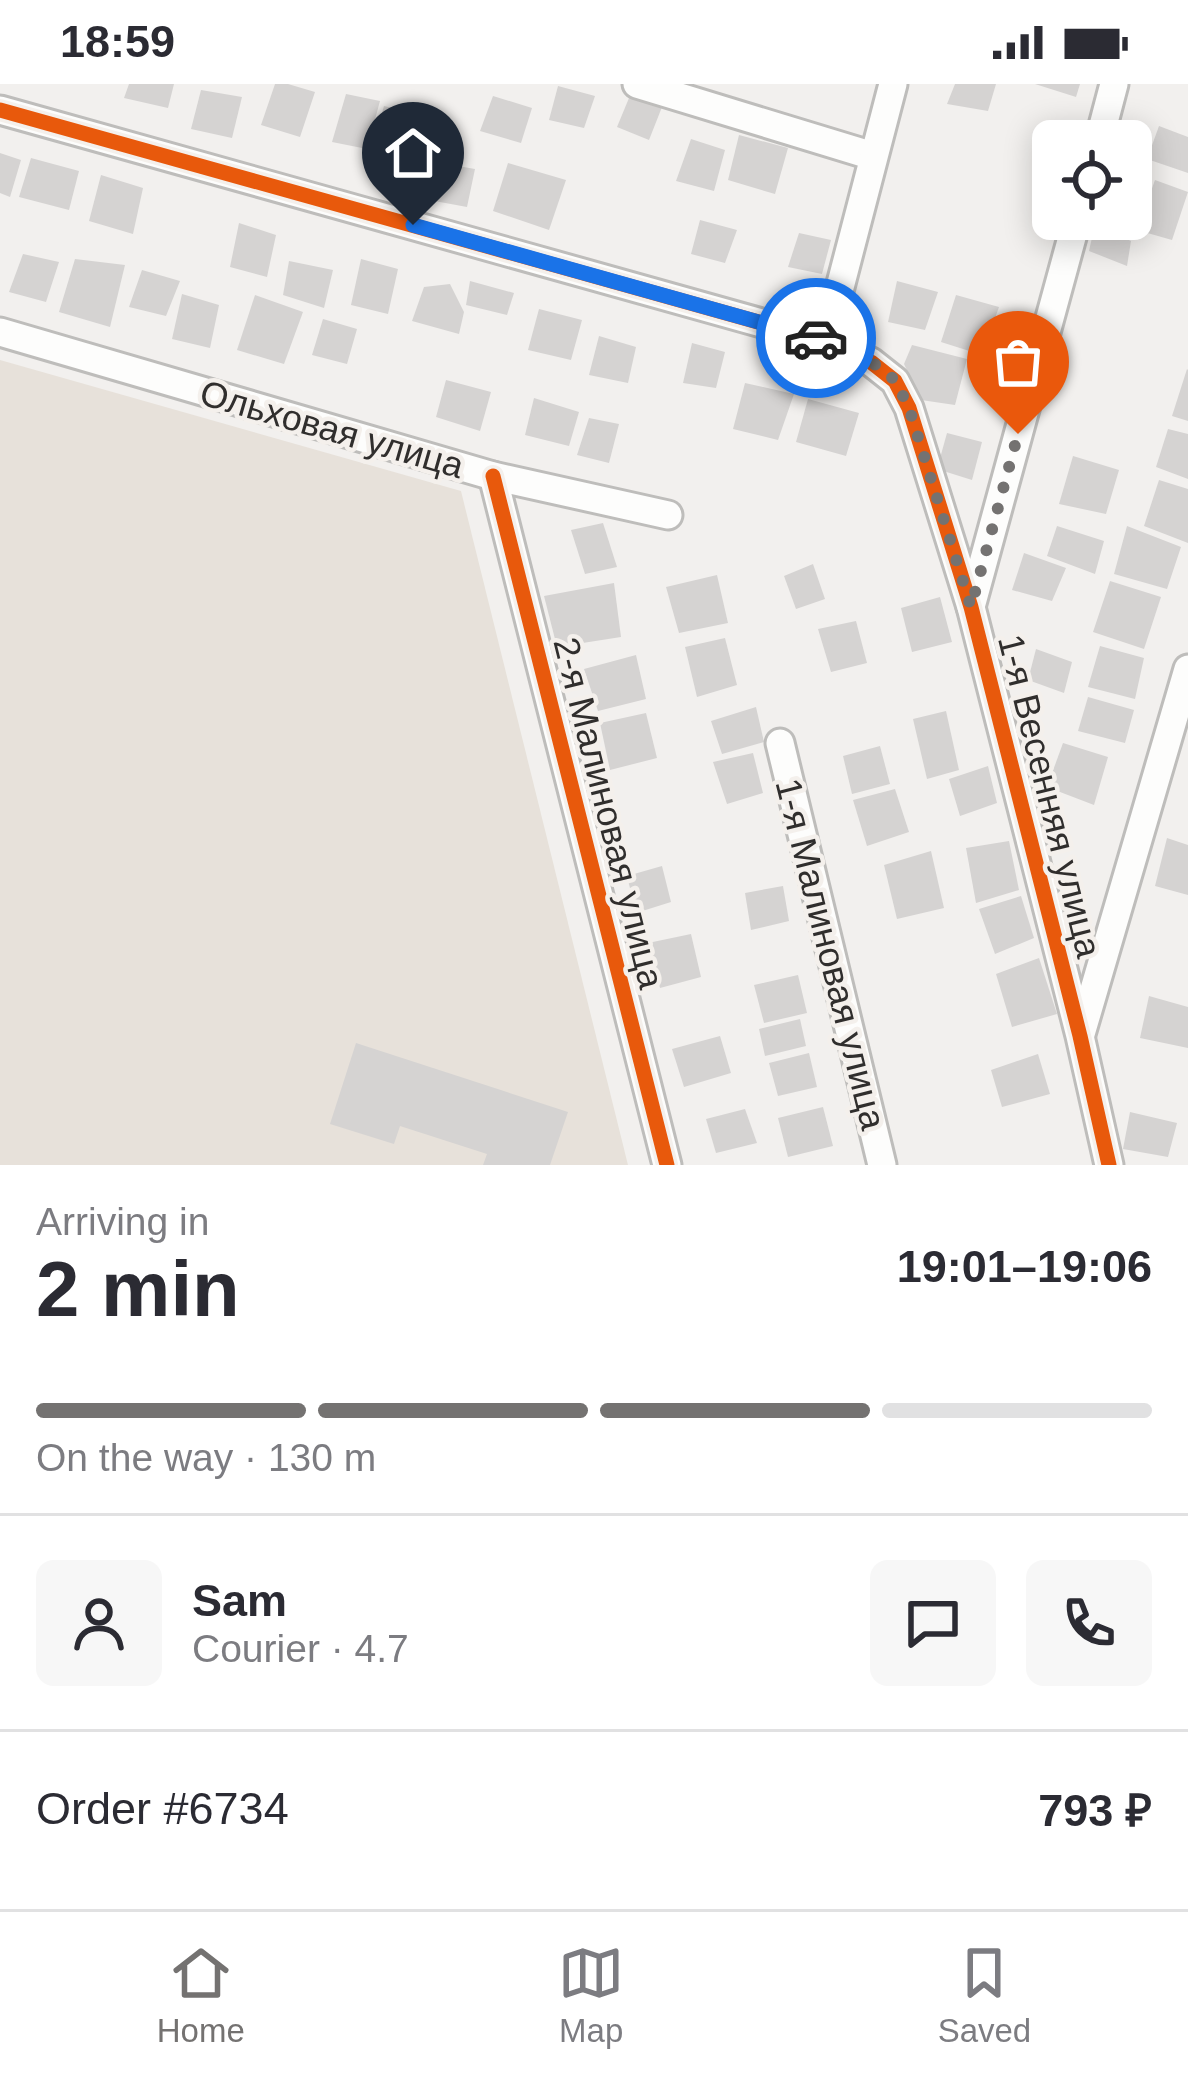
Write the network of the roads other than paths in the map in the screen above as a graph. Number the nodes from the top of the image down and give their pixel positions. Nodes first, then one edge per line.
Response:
1 (637, 84) edge
2 (893, 84) edge
3 (1114, 84) edge
4 (0, 110) edge
5 (1105, 120) edge
6 (873, 156) junction
7 (1071, 240) edge
8 (0, 332) edge
9 (826, 341) junction
10 (493, 476) junction
11 (668, 515) dead end
12 (971, 607) junction
13 (1188, 669) edge
14 (780, 743) dead end
15 (1080, 1036) junction
16 (667, 1165) edge
17 (883, 1165) edge
18 (1109, 1165) edge

1 - 6 street
2 - 6 street
3 - 5 street
4 - 9 street, 1-я Весенняя улица
6 - 9 street
7 - 12 street
8 - 10 street, Ольховая улица
9 - 12 street, 1-я Весенняя улица
10 - 11 street, Ольховая улица
10 - 16 street, 2-я Малиновая улица
12 - 15 street, 1-я Весенняя улица
13 - 15 street
14 - 17 street, 1-я Малиновая улица
15 - 18 street, 1-я Весенняя улица

